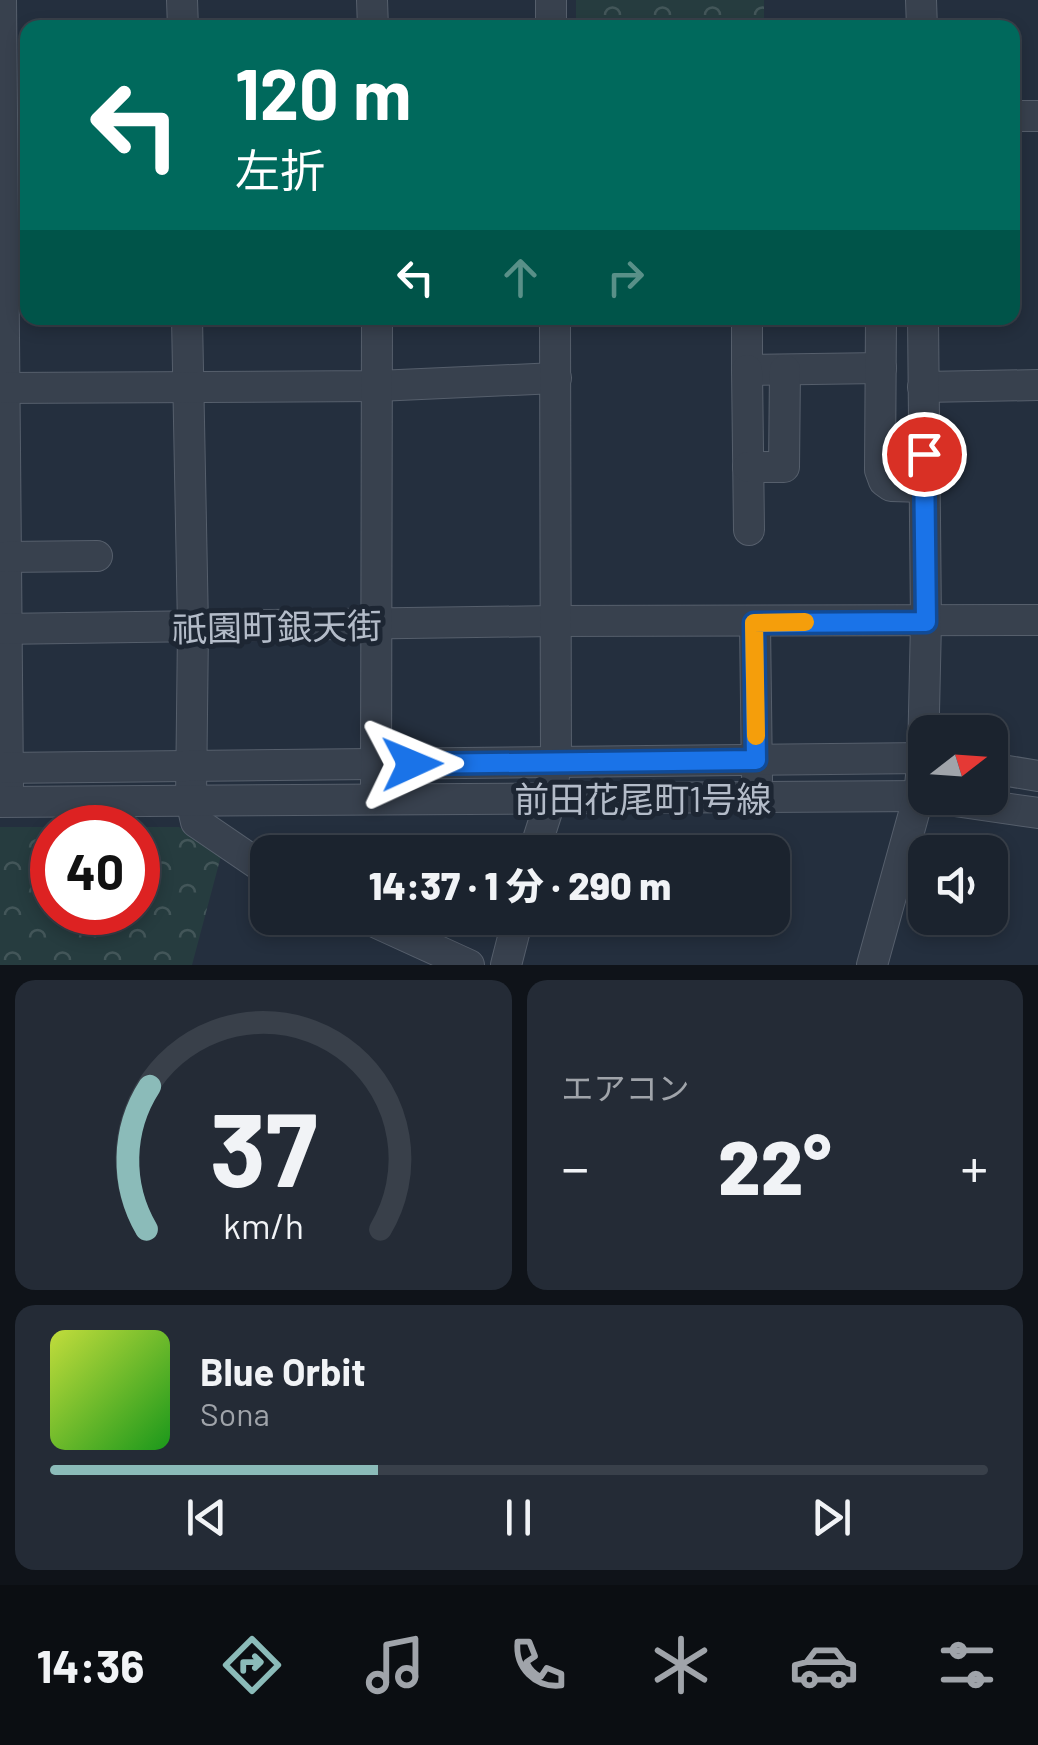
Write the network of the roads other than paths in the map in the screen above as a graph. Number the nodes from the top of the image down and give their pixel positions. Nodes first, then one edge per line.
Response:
1 (2, 0) edge
2 (1, 40) edge
3 (10, 155) edge
4 (9, 271) edge
5 (186, 325) edge
6 (376, 325) edge
7 (555, 325) edge
8 (747, 325) edge
9 (881, 325) edge
10 (922, 325) edge
11 (881, 368) junction
12 (748, 370) junction
13 (785, 370) junction
14 (556, 378) junction
15 (1038, 384) edge
16 (187, 386) junction
17 (377, 386) junction
18 (923, 387) junction
19 (2, 388) edge
20 (748, 467) junction
21 (924, 487) junction
22 (748, 530) dead end
23 (97, 556) dead end
24 (5, 557) junction
25 (1038, 620) edge
26 (554, 622) junction
27 (926, 622) junction
28 (754, 623) junction
29 (377, 626) junction
30 (194, 628) junction
31 (3, 629) edge
32 (925, 715) edge
33 (908, 757) edge
34 (756, 760) junction
35 (556, 761) junction
36 (192, 766) junction
37 (376, 766) junction
38 (3, 768) edge
39 (1008, 771) edge
40 (1038, 776) edge
41 (908, 796) edge
42 (758, 798) junction
43 (550, 799) junction
44 (192, 800) junction
45 (376, 800) junction
46 (4, 802) edge
47 (1008, 808) edge
48 (1038, 813) edge
49 (920, 815) edge
50 (539, 835) edge
51 (250, 859) edge
52 (403, 935) edge
53 (514, 935) edge
54 (469, 965) edge
55 (506, 965) edge
56 (872, 965) edge

1 - 2 street
2 - 3 street
3 - 4 street
4 - 19 street
5 - 16 street
6 - 17 street
7 - 14 street
8 - 12 street
9 - 11 street
10 - 18 street
11 - 13 street
11 - 21 street
12 - 13 street
12 - 20 street
13 - 20 street
14 - 17 street
14 - 26 street
15 - 18 street
16 - 17 street
16 - 19 street
16 - 30 street
17 - 29 street
18 - 21 street
19 - 24 street
20 - 22 street
21 - 27 street
23 - 24 street
24 - 31 street
25 - 27 street, 祇園町銀天街
26 - 28 street, 祇園町銀天街
26 - 29 street, 祇園町銀天街
26 - 35 street
27 - 28 street, 祇園町銀天街
27 - 32 street
28 - 34 street
29 - 30 street, 祇園町銀天街
29 - 37 street
30 - 31 street, 祇園町銀天街
30 - 36 street
31 - 38 street
33 - 34 street, 前田花尾町1号線
34 - 35 street, 前田花尾町1号線
34 - 42 street
35 - 37 street, 前田花尾町1号線
35 - 43 street
36 - 37 street, 前田花尾町1号線
36 - 38 street, 前田花尾町1号線
36 - 44 street
37 - 45 street
38 - 46 street
39 - 40 street
41 - 42 street, 前田花尾町1号線
42 - 43 street, 前田花尾町1号線
43 - 45 street, 前田花尾町1号線
43 - 50 street
44 - 45 street, 前田花尾町1号線
44 - 46 street, 前田花尾町1号線
44 - 51 street
47 - 48 street, 前田花尾町1号線
49 - 56 street
52 - 54 street
53 - 55 street

